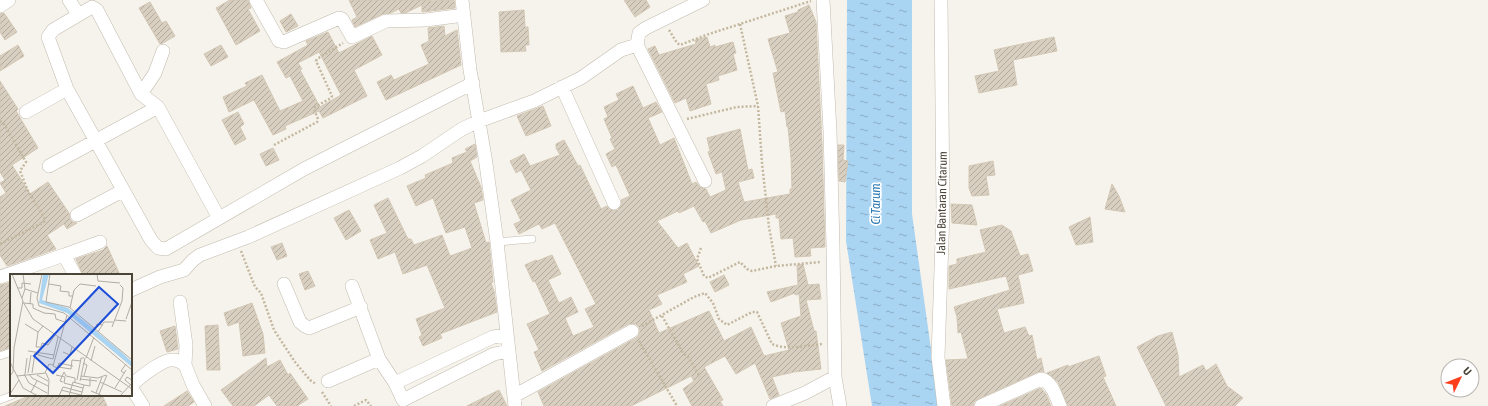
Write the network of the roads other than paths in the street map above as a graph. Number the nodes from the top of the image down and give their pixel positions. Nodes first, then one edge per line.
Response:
1 (9, 0) edge
2 (69, 0) edge
3 (256, 0) edge
4 (462, 0) edge
5 (703, 0) edge
6 (823, 0) edge
7 (941, 0) edge
8 (0, 6) edge
9 (78, 14) junction
10 (464, 15) junction
11 (637, 45) junction
12 (163, 51) dead end
13 (473, 83) junction
14 (562, 87) junction
15 (67, 89) junction
16 (142, 94) junction
17 (158, 106) junction
18 (26, 112) dead end
19 (479, 121) junction
20 (95, 141) junction
21 (49, 166) dead end
22 (704, 181) dead end
23 (122, 191) junction
24 (614, 203) dead end
25 (77, 215) dead end
26 (219, 218) junction
27 (532, 239) dead end
28 (100, 242) dead end
29 (497, 242) junction
30 (64, 255) junction
31 (74, 274) edge
32 (0, 277) edge
33 (284, 284) dead end
34 (352, 286) dead end
35 (132, 290) edge
36 (180, 302) dead end
37 (361, 307) junction
38 (632, 331) road end
39 (507, 335) junction
40 (508, 351) junction
41 (10, 352) edge
42 (0, 356) edge
43 (379, 359) junction
44 (186, 365) junction
45 (835, 377) junction
46 (395, 383) junction
47 (132, 385) edge
48 (322, 386) road end
49 (132, 388) edge
50 (10, 396) edge
51 (0, 400) edge
52 (514, 403) edge
53 (143, 406) edge
54 (205, 406) edge
55 (773, 406) edge
56 (840, 406) edge
57 (944, 406) edge
58 (981, 406) edge
59 (1060, 406) edge

1 - 8 street
2 - 9 street
3 - 10 street
4 - 10 street
5 - 11 street
6 - 45 street
7 - 57 street, Jalan Bantaran Citarum
9 - 15 street
9 - 16 street
10 - 13 street
11 - 14 street
11 - 22 street
12 - 16 street
13 - 19 street
13 - 26 street
14 - 19 street
14 - 24 street
15 - 18 street
15 - 20 street
16 - 17 street
17 - 20 street
17 - 26 street
19 - 29 street
19 - 35 street
20 - 21 street
20 - 23 street
23 - 25 street
23 - 26 street
27 - 29 lane
28 - 30 street
29 - 39 street
30 - 31 street
30 - 32 street
33 - 37 street
34 - 37 street
36 - 44 street
37 - 43 street
38 - 52 street
39 - 40 street
39 - 46 street
40 - 46 street
40 - 52 street
41 - 42 lane
43 - 46 street
43 - 48 street
44 - 47 street
44 - 54 street
45 - 55 street
45 - 56 street
49 - 53 street
50 - 51 lane
58 - 59 street

